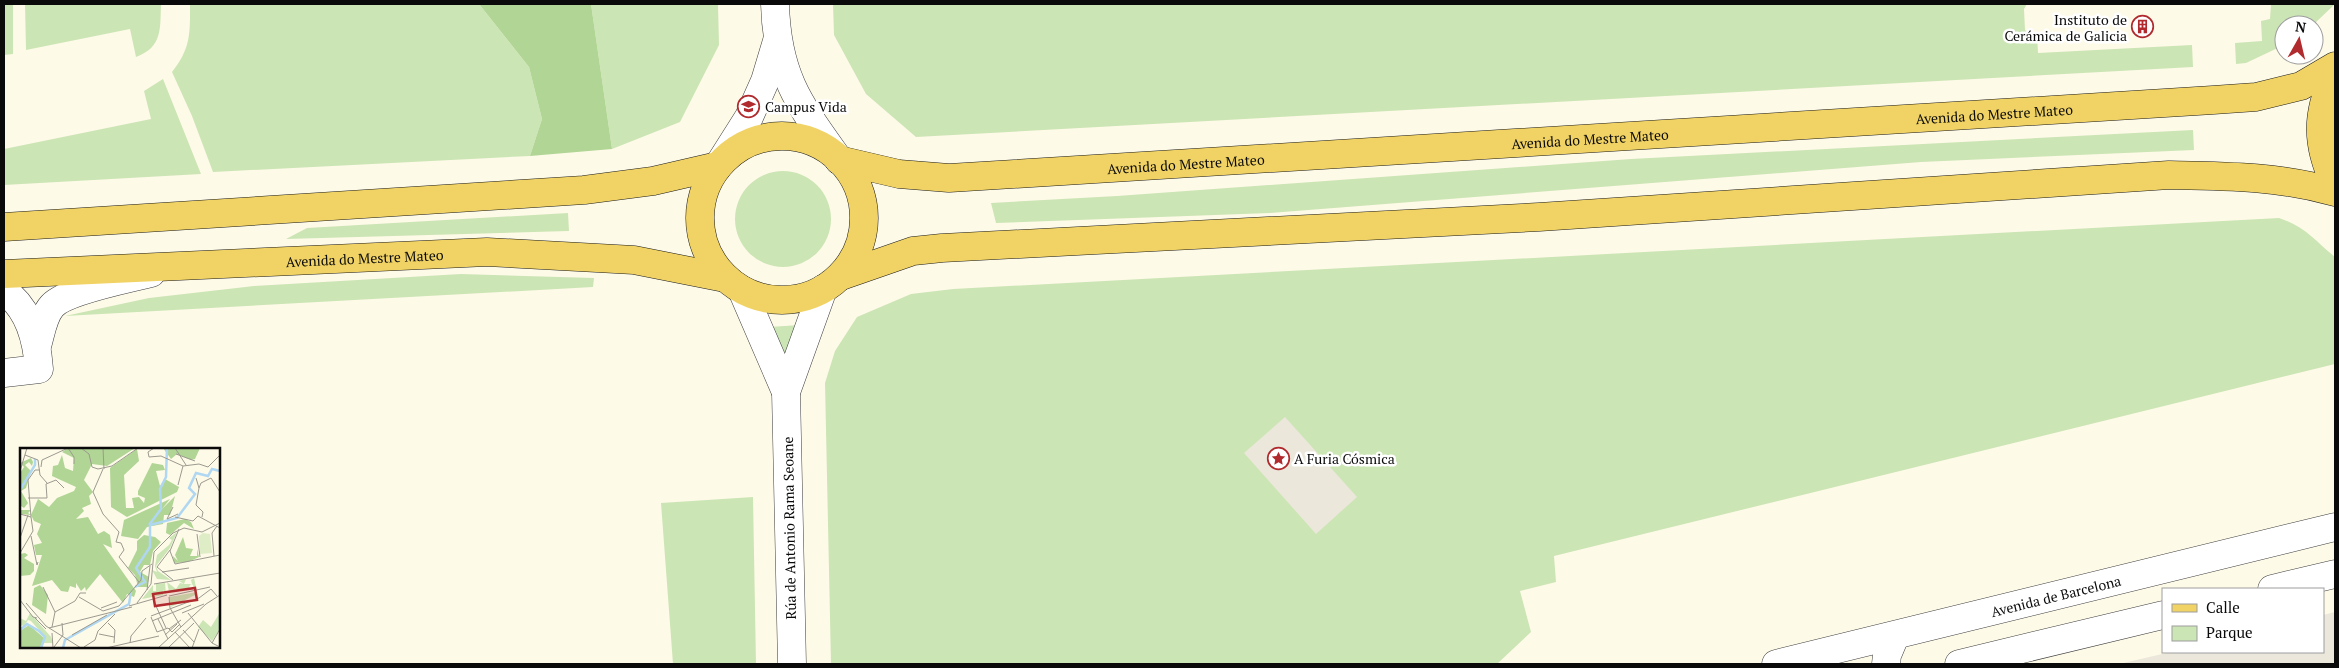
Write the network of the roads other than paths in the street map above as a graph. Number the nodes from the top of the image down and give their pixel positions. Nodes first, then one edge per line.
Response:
1 (775, 4) edge
2 (777, 41) junction
3 (2335, 66) edge
4 (2335, 74) edge
5 (839, 160) junction
6 (718, 166) junction
7 (2335, 184) edge
8 (2335, 192) edge
9 (4, 227) edge
10 (179, 266) junction
11 (4, 274) edge
12 (832, 282) junction
13 (733, 284) junction
14 (4, 291) edge
15 (37, 346) junction
16 (4, 373) edge
17 (786, 392) junction
18 (2335, 527) edge
19 (2335, 574) edge
20 (2276, 588) edge
21 (2162, 615) edge
22 (1895, 636) junction
23 (792, 664) edge
24 (1776, 664) edge
25 (1886, 664) edge
26 (1959, 664) edge

1 - 2 street
2 - 5 street
2 - 6 street
3 - 5 main road, Avenida do Mestre Mateo
4 - 7 main road
5 - 6 main road
5 - 12 main road
6 - 9 main road
6 - 13 main road
8 - 12 main road
10 - 11 main road, Avenida do Mestre Mateo
10 - 13 main road, Avenida do Mestre Mateo
10 - 15 street
12 - 13 main road
12 - 17 street, Rúa de Antonio Rama Seoane
13 - 17 street, Rúa de Antonio Rama Seoane
14 - 15 street
15 - 16 street
17 - 23 street, Rúa de Antonio Rama Seoane
18 - 22 street, Avenida de Barcelona
19 - 20 street
21 - 26 street
22 - 24 street, Avenida de Barcelona
22 - 25 street

